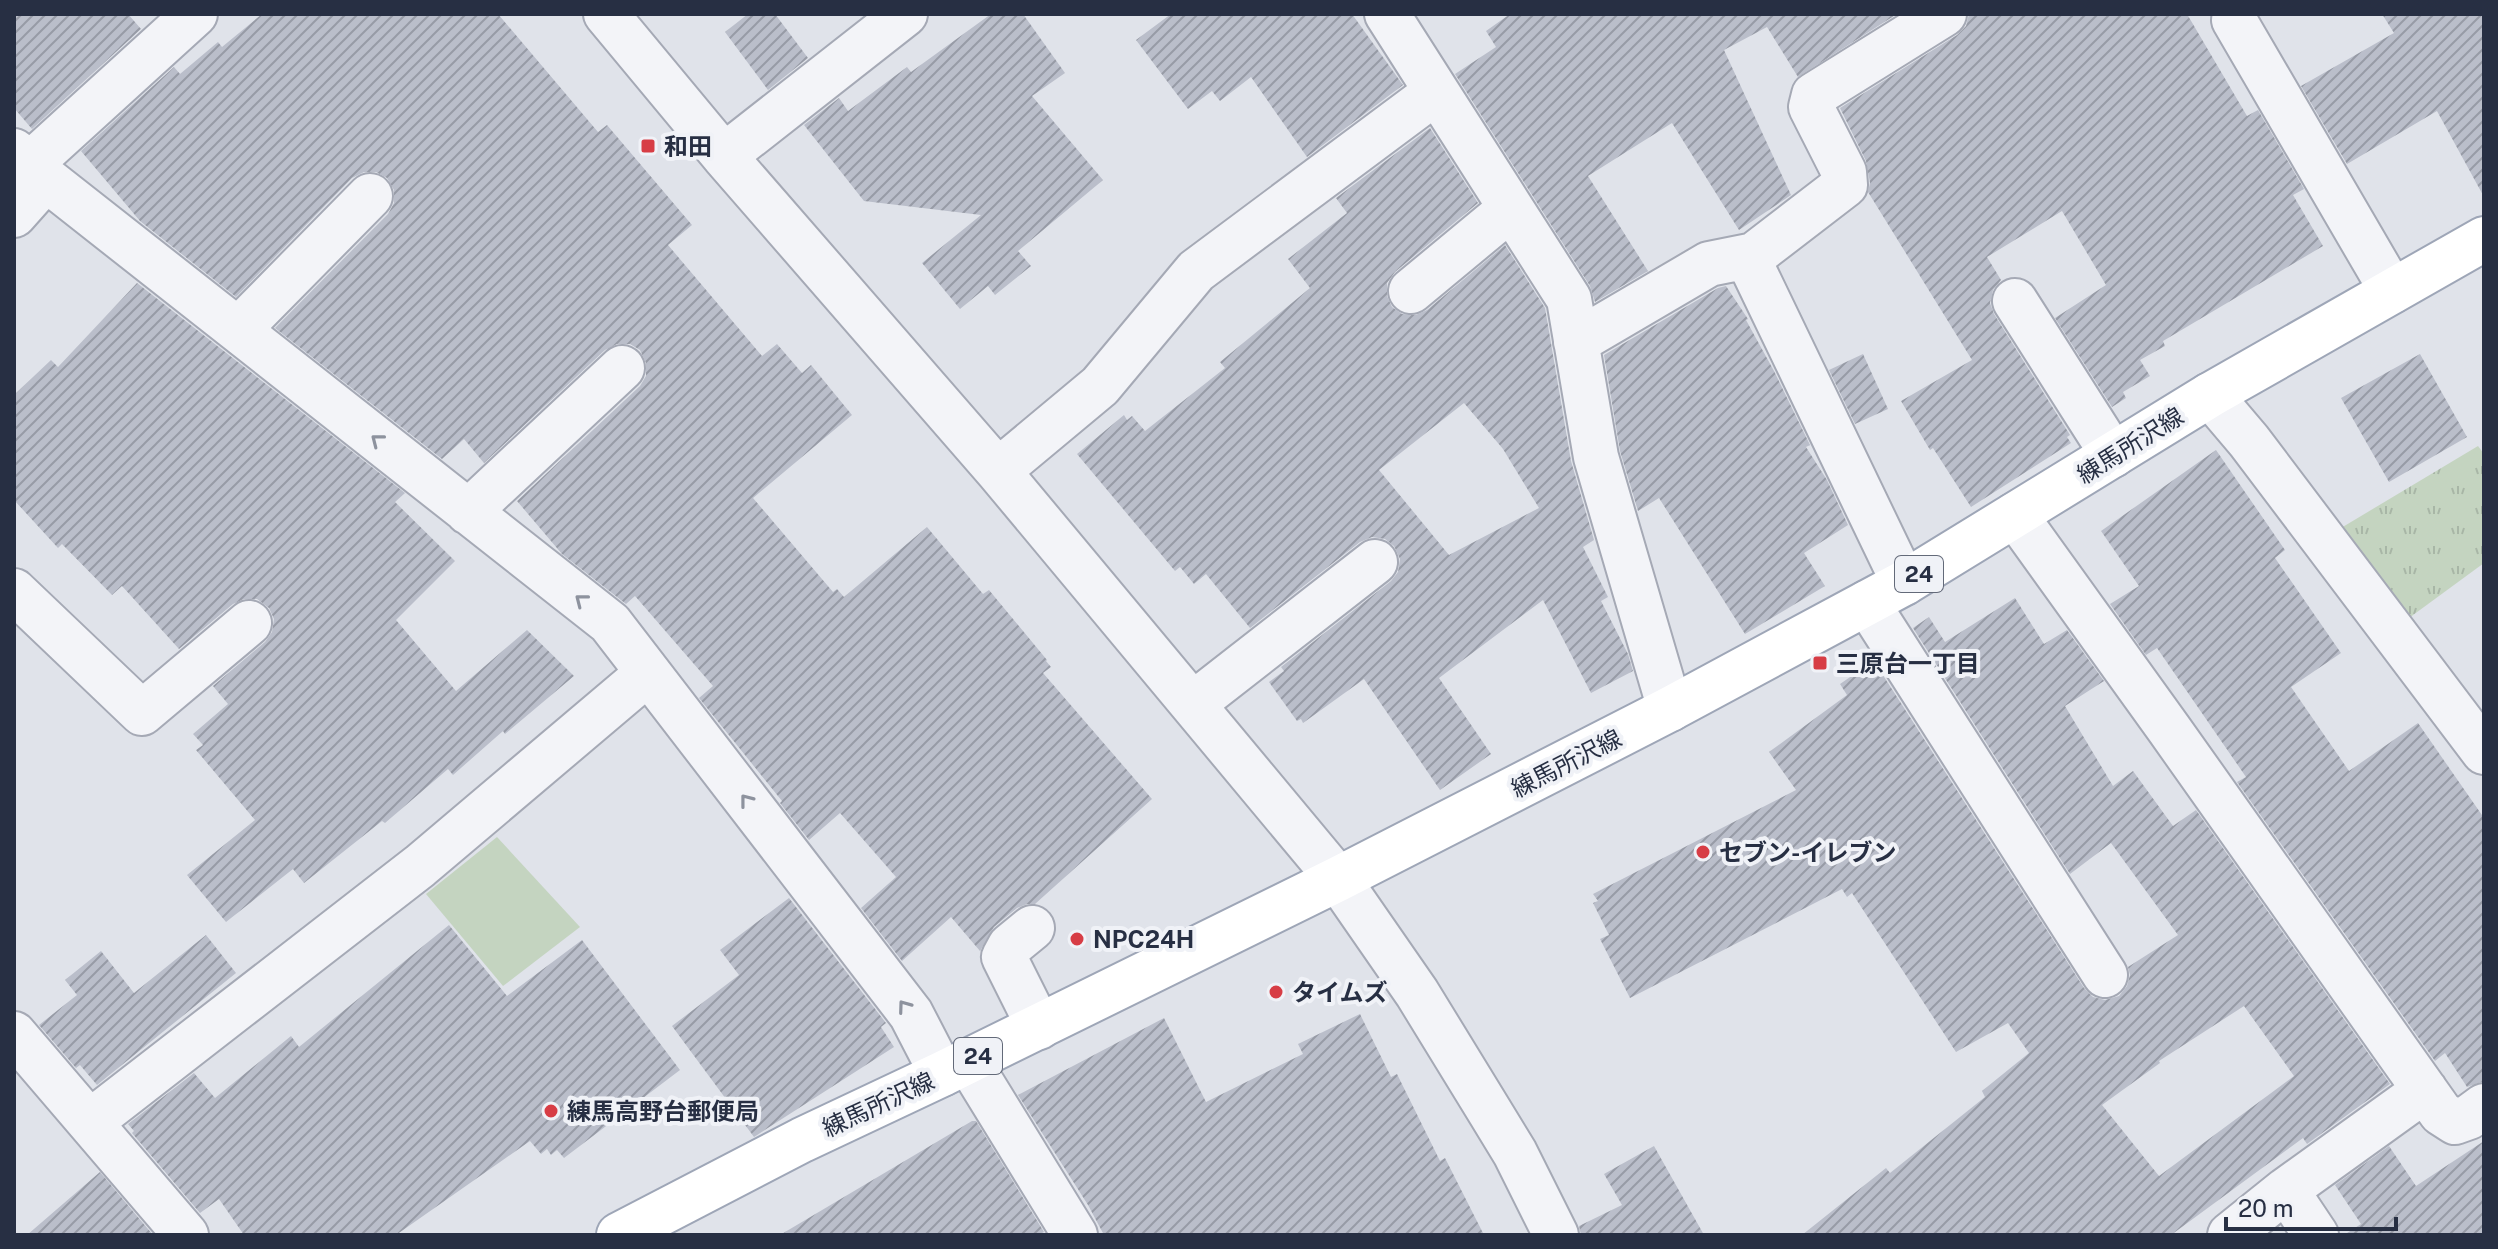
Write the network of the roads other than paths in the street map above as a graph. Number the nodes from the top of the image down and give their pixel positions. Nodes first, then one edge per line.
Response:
1 (195, 14) edge
2 (606, 14) edge
3 (905, 14) edge
4 (1387, 14) edge
5 (1944, 14) edge
6 (2234, 20) dead end
7 (1436, 92) junction
8 (724, 156) junction
9 (30, 165) edge
10 (370, 196) dead end
11 (1510, 209) junction
12 (14, 215) edge
13 (2484, 239) edge
14 (1754, 255) junction
15 (1411, 291) dead end
16 (2392, 291) junction
17 (2015, 301) dead end
18 (238, 330) junction
19 (1576, 342) junction
20 (622, 368) dead end
21 (2210, 395) junction
22 (2113, 455) junction
23 (998, 471) junction
24 (468, 512) junction
25 (2015, 515) junction
26 (1375, 562) dead end
27 (14, 591) edge
28 (1885, 593) junction
29 (249, 623) dead end
30 (648, 673) junction
31 (1193, 704) junction
32 (1670, 709) junction
33 (2484, 752) edge
34 (1338, 879) junction
35 (1032, 928) dead end
36 (2105, 975) dead end
37 (1039, 1027) junction
38 (14, 1034) edge
39 (955, 1068) junction
40 (2425, 1090) junction
41 (2484, 1106) edge
42 (90, 1122) junction
43 (2286, 1190) junction
44 (186, 1235) edge
45 (619, 1235) edge
46 (1075, 1235) edge
47 (1556, 1235) edge
48 (2230, 1235) edge
49 (2316, 1235) edge

1 - 9 street
2 - 8 street
3 - 8 street
4 - 7 street
5 - 14 street
6 - 16 street
7 - 11 street
7 - 23 street
8 - 23 street
9 - 12 street
9 - 18 street
10 - 18 street
11 - 15 street
11 - 19 street
13 - 16 main road, 練馬所沢線 / 24
14 - 19 street
14 - 28 street
16 - 21 main road, 練馬所沢線 / 24
17 - 22 street
24 -> 18 street
19 - 32 street
20 - 24 street
21 - 22 main road, 練馬所沢線 / 24
21 - 33 street
22 - 25 main road, 練馬所沢線 / 24
23 - 31 street
30 -> 24 street
25 - 28 main road, 練馬所沢線 / 24
25 - 40 street
26 - 31 street
27 - 29 street
28 - 32 main road, 練馬所沢線 / 24
28 - 36 street
39 -> 30 street
30 - 42 street
31 - 34 street
32 - 34 main road, 練馬所沢線 / 24
34 - 37 main road, 練馬所沢線 / 24
34 - 47 street
35 - 37 street
37 - 39 main road, 練馬所沢線 / 24
38 - 42 street
39 - 45 main road, 練馬所沢線 / 24
39 - 46 street
40 - 41 street
40 - 43 street
42 - 44 street
43 - 48 street
43 - 49 street

